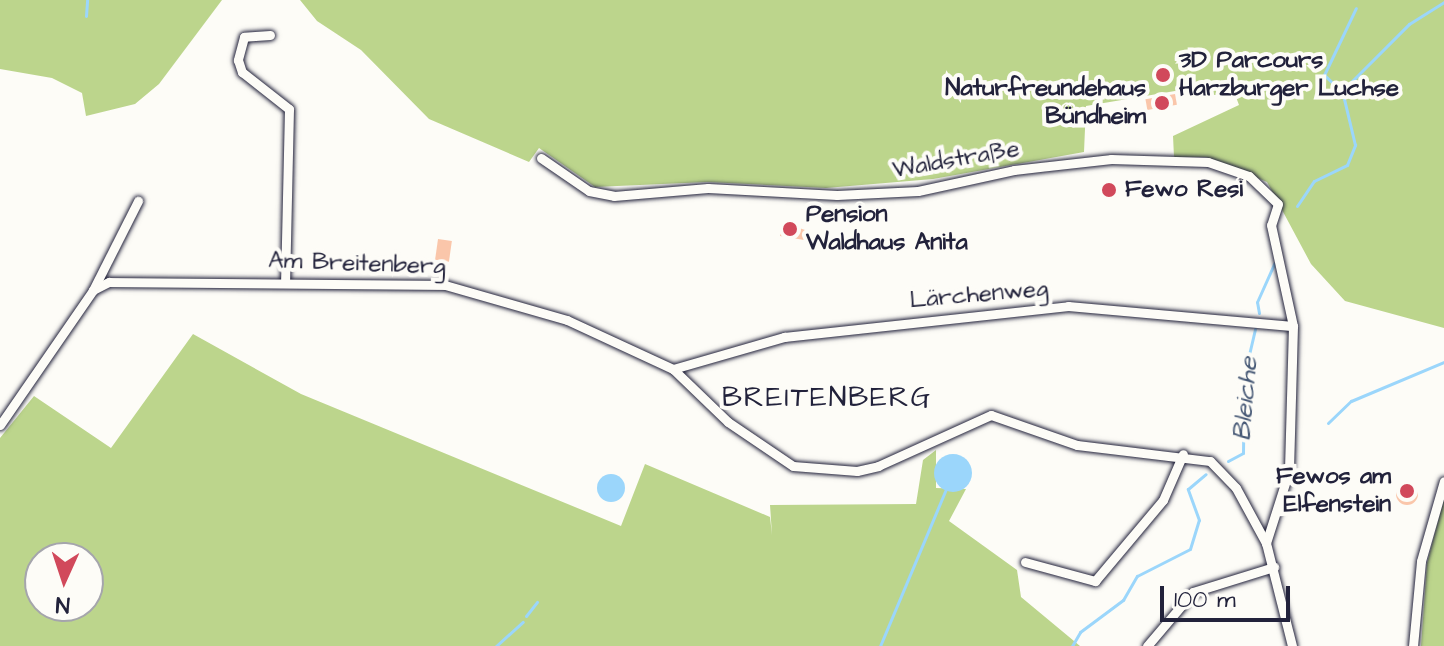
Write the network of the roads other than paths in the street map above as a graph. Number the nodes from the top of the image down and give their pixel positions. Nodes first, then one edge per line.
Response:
1 (270, 35) dead end
2 (541, 158) dead end
3 (138, 201) dead end
4 (285, 281) junction
5 (93, 290) junction
6 (1293, 326) junction
7 (673, 369) junction
8 (0, 425) edge
9 (1183, 454) junction
10 (1444, 481) edge
11 (1266, 543) junction
12 (1025, 562) dead end
13 (1274, 567) junction
14 (1147, 646) edge
15 (1292, 646) edge
16 (1413, 646) edge

1 - 4 street
2 - 6 street, Waldstraße
3 - 5 street
4 - 5 street, Am Breitenberg
4 - 7 street, Am Breitenberg
5 - 8 street
6 - 7 street, Lärchenweg
6 - 11 street
7 - 9 street, Am Breitenberg
9 - 11 street, Am Breitenberg
9 - 12 street
10 - 16 street
11 - 13 street, Am Breitenberg
13 - 14 street
13 - 15 street, Am Breitenberg

